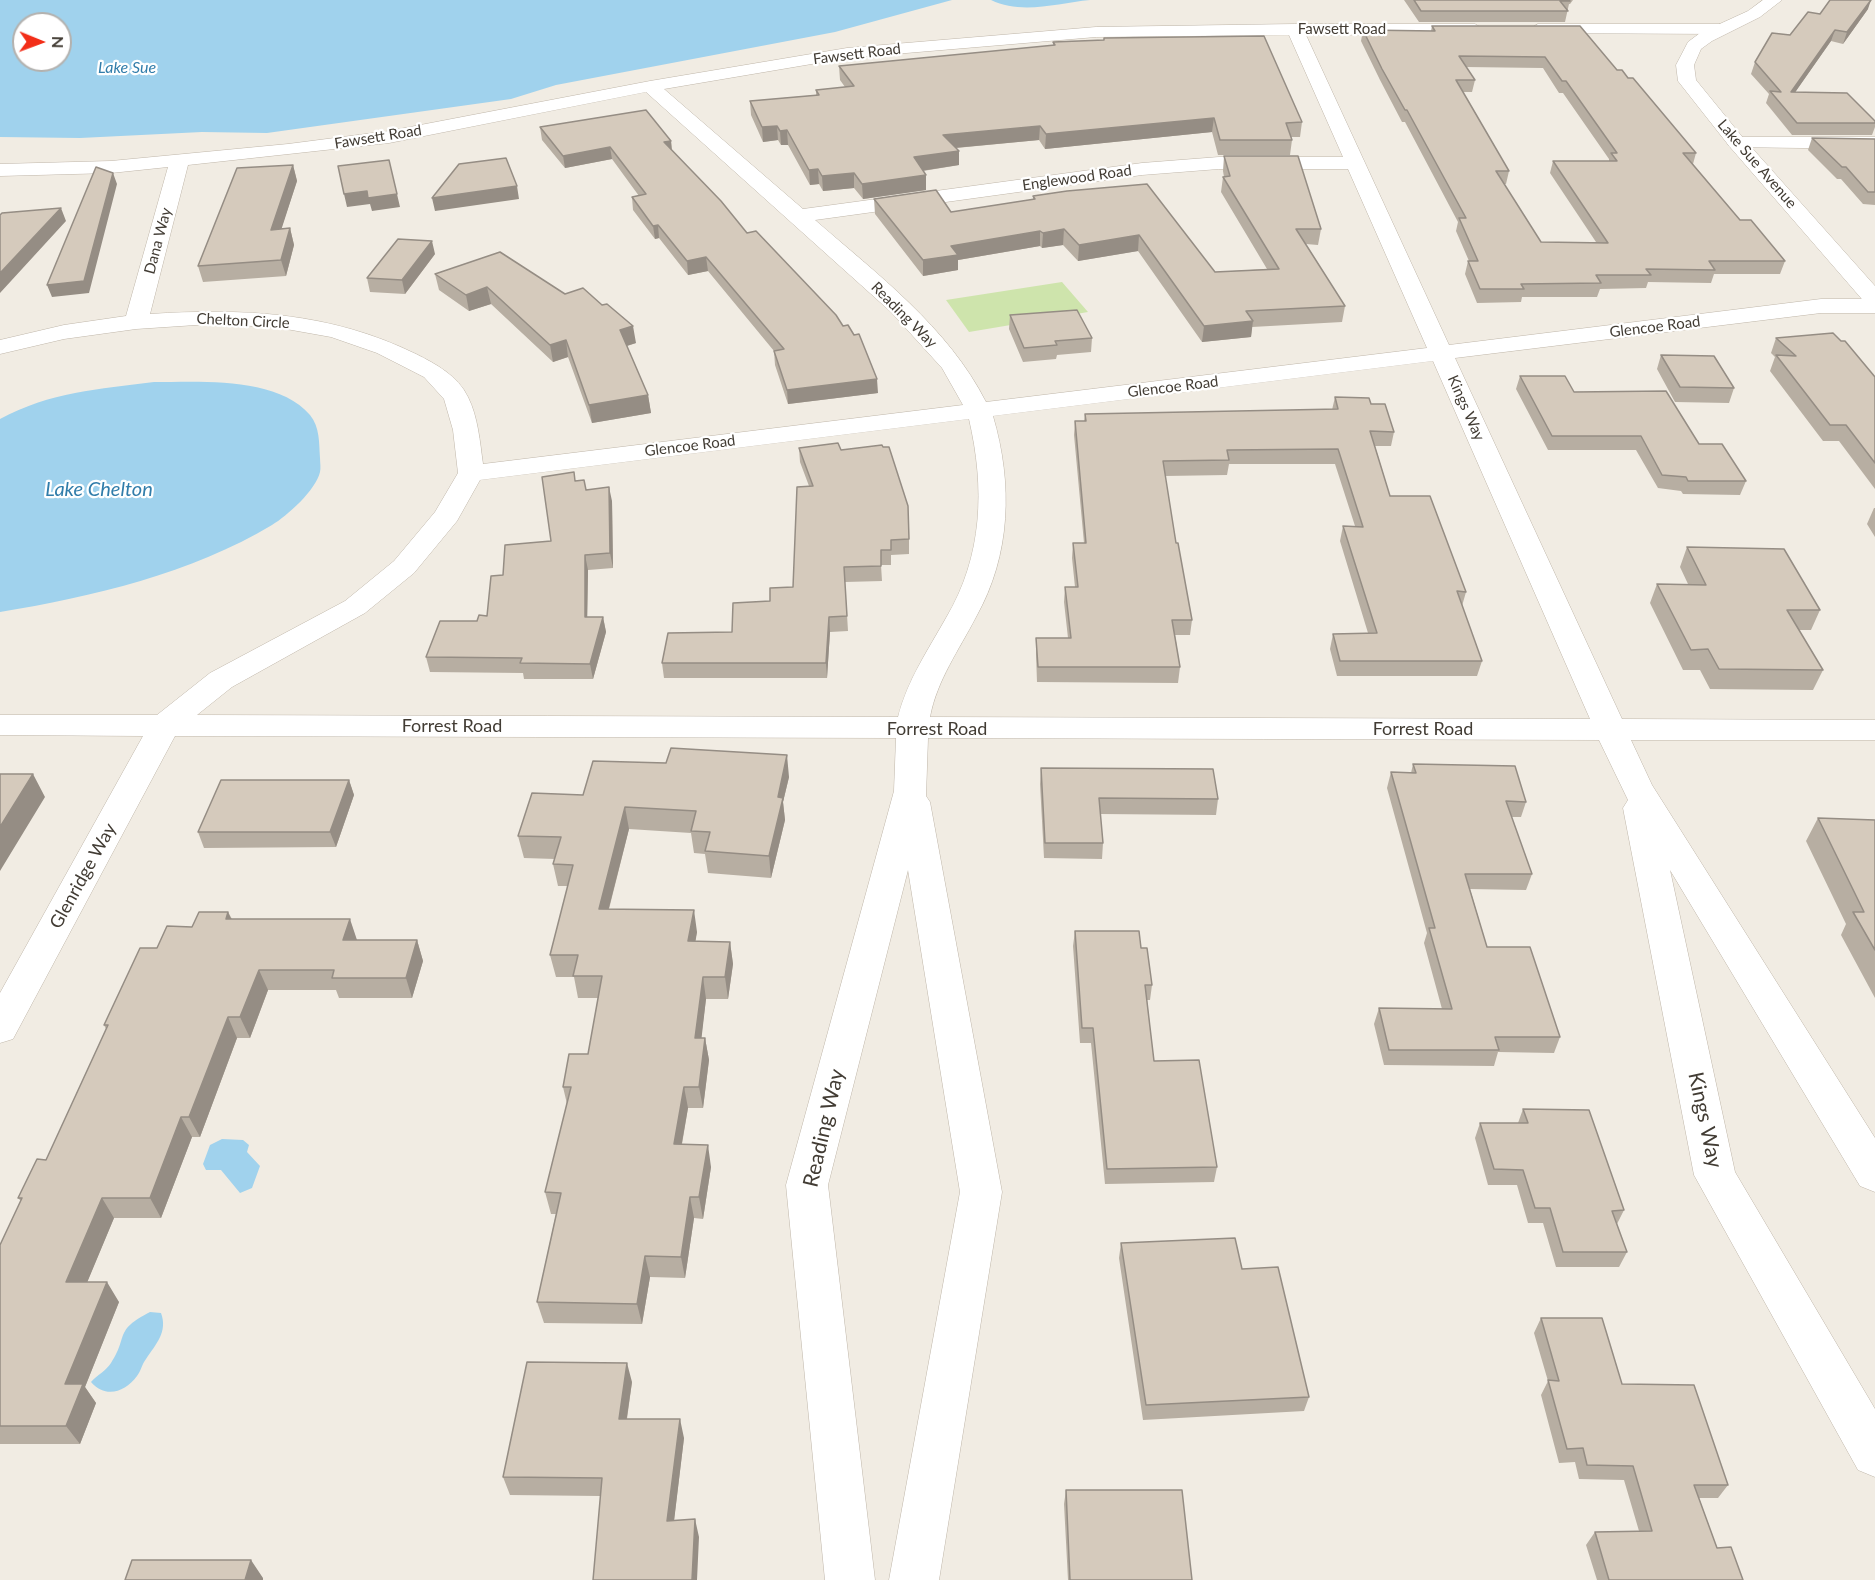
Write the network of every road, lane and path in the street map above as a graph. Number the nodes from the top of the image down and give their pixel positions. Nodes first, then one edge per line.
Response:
1 (1774, 0) edge
2 (1294, 29) junction
3 (1494, 29) edge
4 (1517, 29) edge
5 (1722, 29) junction
6 (650, 86) junction
7 (1737, 143) junction
8 (1875, 143) edge
9 (180, 160) junction
10 (1357, 163) junction
11 (0, 170) edge
12 (799, 216) junction
13 (1875, 300) edge
14 (1875, 306) edge
15 (136, 322) junction
16 (0, 347) edge
17 (1441, 354) junction
18 (979, 411) junction
19 (471, 473) junction
20 (0, 725) edge
21 (165, 725) junction
22 (913, 729) junction
23 (1612, 729) junction
24 (1875, 730) edge
25 (1636, 786) junction
26 (911, 791) junction
27 (0, 1028) edge
28 (1875, 1174) edge
29 (1875, 1454) edge
30 (850, 1580) edge
31 (914, 1580) edge

1 - 5 street
2 - 3 street, Fawsett Road
2 - 6 street, Fawsett Road
2 - 10 street, Kings Way
4 - 5 street
5 - 7 street, Lake Sue Avenue
6 - 9 street, Fawsett Road
6 - 12 street, Reading Way
7 - 8 street
7 - 13 street, Lake Sue Avenue
9 - 11 street, Fawsett Road
9 - 15 street, Dana Way
10 - 12 street, Englewood Road
10 - 17 street, Kings Way
12 - 18 street, Reading Way
14 - 17 street, Glencoe Road
15 - 16 street, Chelton Circle
15 - 19 street, Chelton Circle
17 - 18 street, Glencoe Road
17 - 23 street, Kings Way
18 - 19 street, Glencoe Road
18 - 22 street, Reading Way
19 - 21 street
20 - 21 street, Forrest Road
21 - 22 street, Forrest Road
21 - 27 street, Glenridge Way
22 - 23 street, Forrest Road
22 - 26 street, Reading Way
23 - 24 street, Forrest Road
23 - 25 street, Kings Way
25 - 28 street, Kings Way
25 - 29 street, Kings Way
26 - 30 street, Reading Way
26 - 31 street, Reading Way

